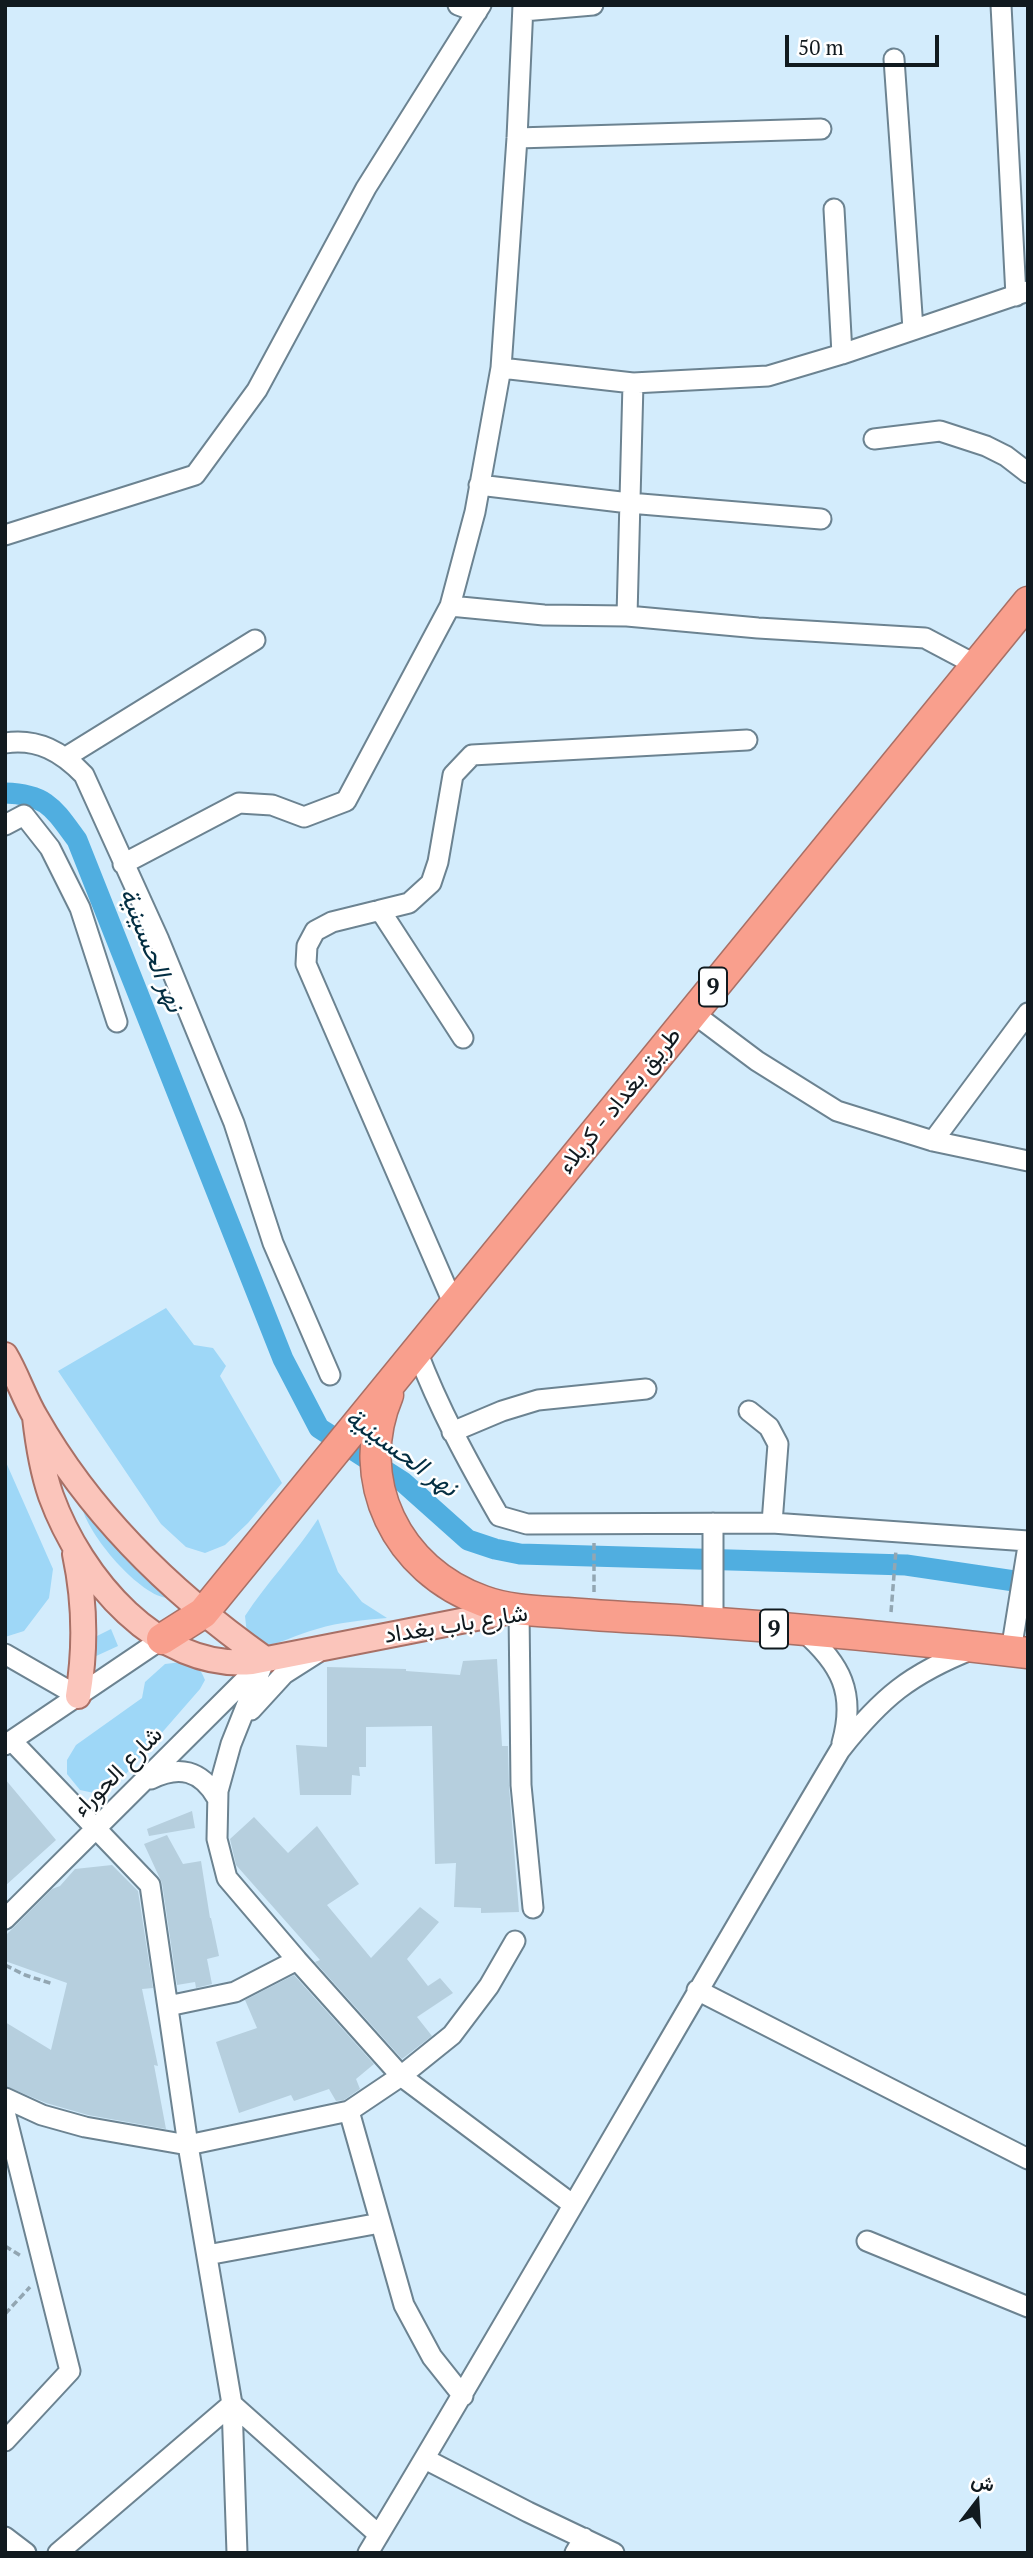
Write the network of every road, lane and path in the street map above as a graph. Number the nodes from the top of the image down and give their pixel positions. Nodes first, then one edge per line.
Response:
1 (593, 5) edge
2 (1001, 5) edge
3 (472, 7) edge
4 (523, 8) edge
5 (894, 60) dead end
6 (821, 129) dead end
7 (517, 138) junction
8 (834, 209) dead end
9 (1022, 294) edge
10 (913, 329) junction
11 (842, 354) junction
12 (501, 369) junction
13 (633, 383) junction
14 (874, 439) dead end
15 (1028, 473) edge
16 (480, 485) junction
17 (629, 503) junction
18 (821, 519) dead end
19 (5, 535) edge
20 (1028, 602) edge
21 (450, 606) junction
22 (626, 616) junction
23 (256, 640) dead end
24 (976, 665) junction
25 (747, 740) dead end
26 (5, 743) edge
27 (66, 757) junction
28 (5, 825) edge
29 (123, 864) junction
30 (380, 910) junction
31 (692, 1013) junction
32 (1028, 1013) edge
33 (117, 1022) dead end
34 (463, 1038) dead end
35 (933, 1140) junction
36 (1028, 1161) edge
37 (454, 1305) junction
38 (6, 1359) edge
39 (330, 1375) dead end
40 (396, 1380) junction
41 (646, 1389) dead end
42 (749, 1411) dead end
43 (35, 1417) junction
44 (452, 1432) junction
45 (713, 1523) junction
46 (772, 1523) junction
47 (73, 1543) junction
48 (594, 1543) dead end
49 (1028, 1543) edge
50 (896, 1551) dead end
51 (594, 1586) dead end
52 (892, 1602) dead end
53 (519, 1610) junction
54 (203, 1613) junction
55 (713, 1623) junction
56 (803, 1631) junction
57 (162, 1639) junction
58 (1018, 1642) edge
59 (330, 1647) junction
60 (977, 1648) junction
61 (5, 1654) edge
62 (265, 1659) junction
63 (78, 1696) junction
64 (9, 1743) edge
65 (231, 1744) junction
66 (840, 1750) junction
67 (140, 1784) junction
68 (217, 1798) junction
69 (95, 1829) junction
70 (533, 1908) dead end
71 (5, 1919) edge
72 (515, 1941) dead end
73 (297, 1961) junction
74 (5, 1965) edge
75 (53, 1984) dead end
76 (697, 1990) junction
77 (168, 2006) junction
78 (401, 2076) junction
79 (5, 2098) edge
80 (349, 2110) junction
81 (5, 2112) edge
82 (188, 2145) junction
83 (1028, 2159) edge
84 (572, 2204) junction
85 (380, 2223) junction
86 (867, 2241) dead end
87 (207, 2255) junction
88 (45, 2270) junction
89 (1028, 2307) edge
90 (5, 2314) edge
91 (463, 2396) junction
92 (232, 2404) junction
93 (5, 2441) edge
94 (425, 2459) junction
95 (379, 2535) junction
96 (5, 2537) edge
97 (579, 2545) edge
98 (26, 2553) edge
99 (58, 2553) edge
100 (237, 2553) edge
101 (368, 2553) edge
102 (614, 2553) edge

1 - 4 street
2 - 9 street
3 - 19 street
4 - 7 street
5 - 10 street
6 - 7 street
7 - 12 street
8 - 11 street
9 - 10 street
10 - 11 street
11 - 13 street
12 - 13 street
12 - 16 street
13 - 17 street
14 - 15 street
16 - 17 street
16 - 21 street
17 - 18 street
17 - 22 street
20 - 24 highway, طريق بغداد - كربلاء / 9
21 - 22 street
21 - 29 street
22 - 24 street
23 - 27 street
24 - 31 highway, طريق بغداد - كربلاء / 9
25 - 30 street
26 - 27 street
27 - 29 street
28 - 33 street
29 - 39 street
30 - 34 street
30 - 37 street
31 - 35 street
31 - 37 highway, طريق بغداد - كربلاء / 9
32 - 35 street
35 - 36 street
37 - 40 highway, طريق بغداد - كربلاء / 9
38 - 43 main road
40 - 44 street
40 - 53 highway, 9
40 - 54 highway, طريق بغداد - كربلاء
41 - 44 street
42 - 46 street
43 - 47 main road
43 - 54 main road
44 - 45 street
45 - 46 street
45 - 55 street
46 - 49 street
47 - 57 main road, شارع باب بغداد
47 - 63 main road
48 - 51 path
49 - 58 street
50 - 52 path
53 - 55 highway, شارع باب بغداد / 9
53 - 59 main road, شارع باب بغداد
53 - 70 street
54 - 57 highway, طريق بغداد - كربلاء
54 - 62 main road
55 - 56 highway, شارع باب بغداد / 9
56 - 60 highway, شارع باب بغداد / 9
56 - 66 street
57 - 62 main road, شارع باب بغداد
57 - 63 street
58 - 60 highway, شارع باب بغداد / 9
59 - 62 main road, شارع باب بغداد
59 - 65 street
60 - 66 street
61 - 63 street
62 - 65 street
62 - 67 street, شارع الحوراء
63 - 64 street
64 - 69 street
65 - 68 street
66 - 76 street
67 - 68 street
67 - 69 street, شارع الحوراء
68 - 73 street
69 - 71 street, شارع الحوراء
69 - 77 street
72 - 78 street
73 - 77 street
73 - 78 street
74 - 75 path
76 - 83 street
76 - 84 street
77 - 82 street
78 - 80 street
78 - 84 street
79 - 82 street
80 - 82 street
80 - 85 street
81 - 88 street
82 - 87 street
84 - 91 street
85 - 87 street
85 - 91 street
86 - 89 street
87 - 92 street
88 - 90 path
88 - 93 street
91 - 94 street
92 - 95 street
92 - 99 street
92 - 100 street
94 - 95 street
94 - 97 street
95 - 101 street
96 - 98 street
97 - 102 street

